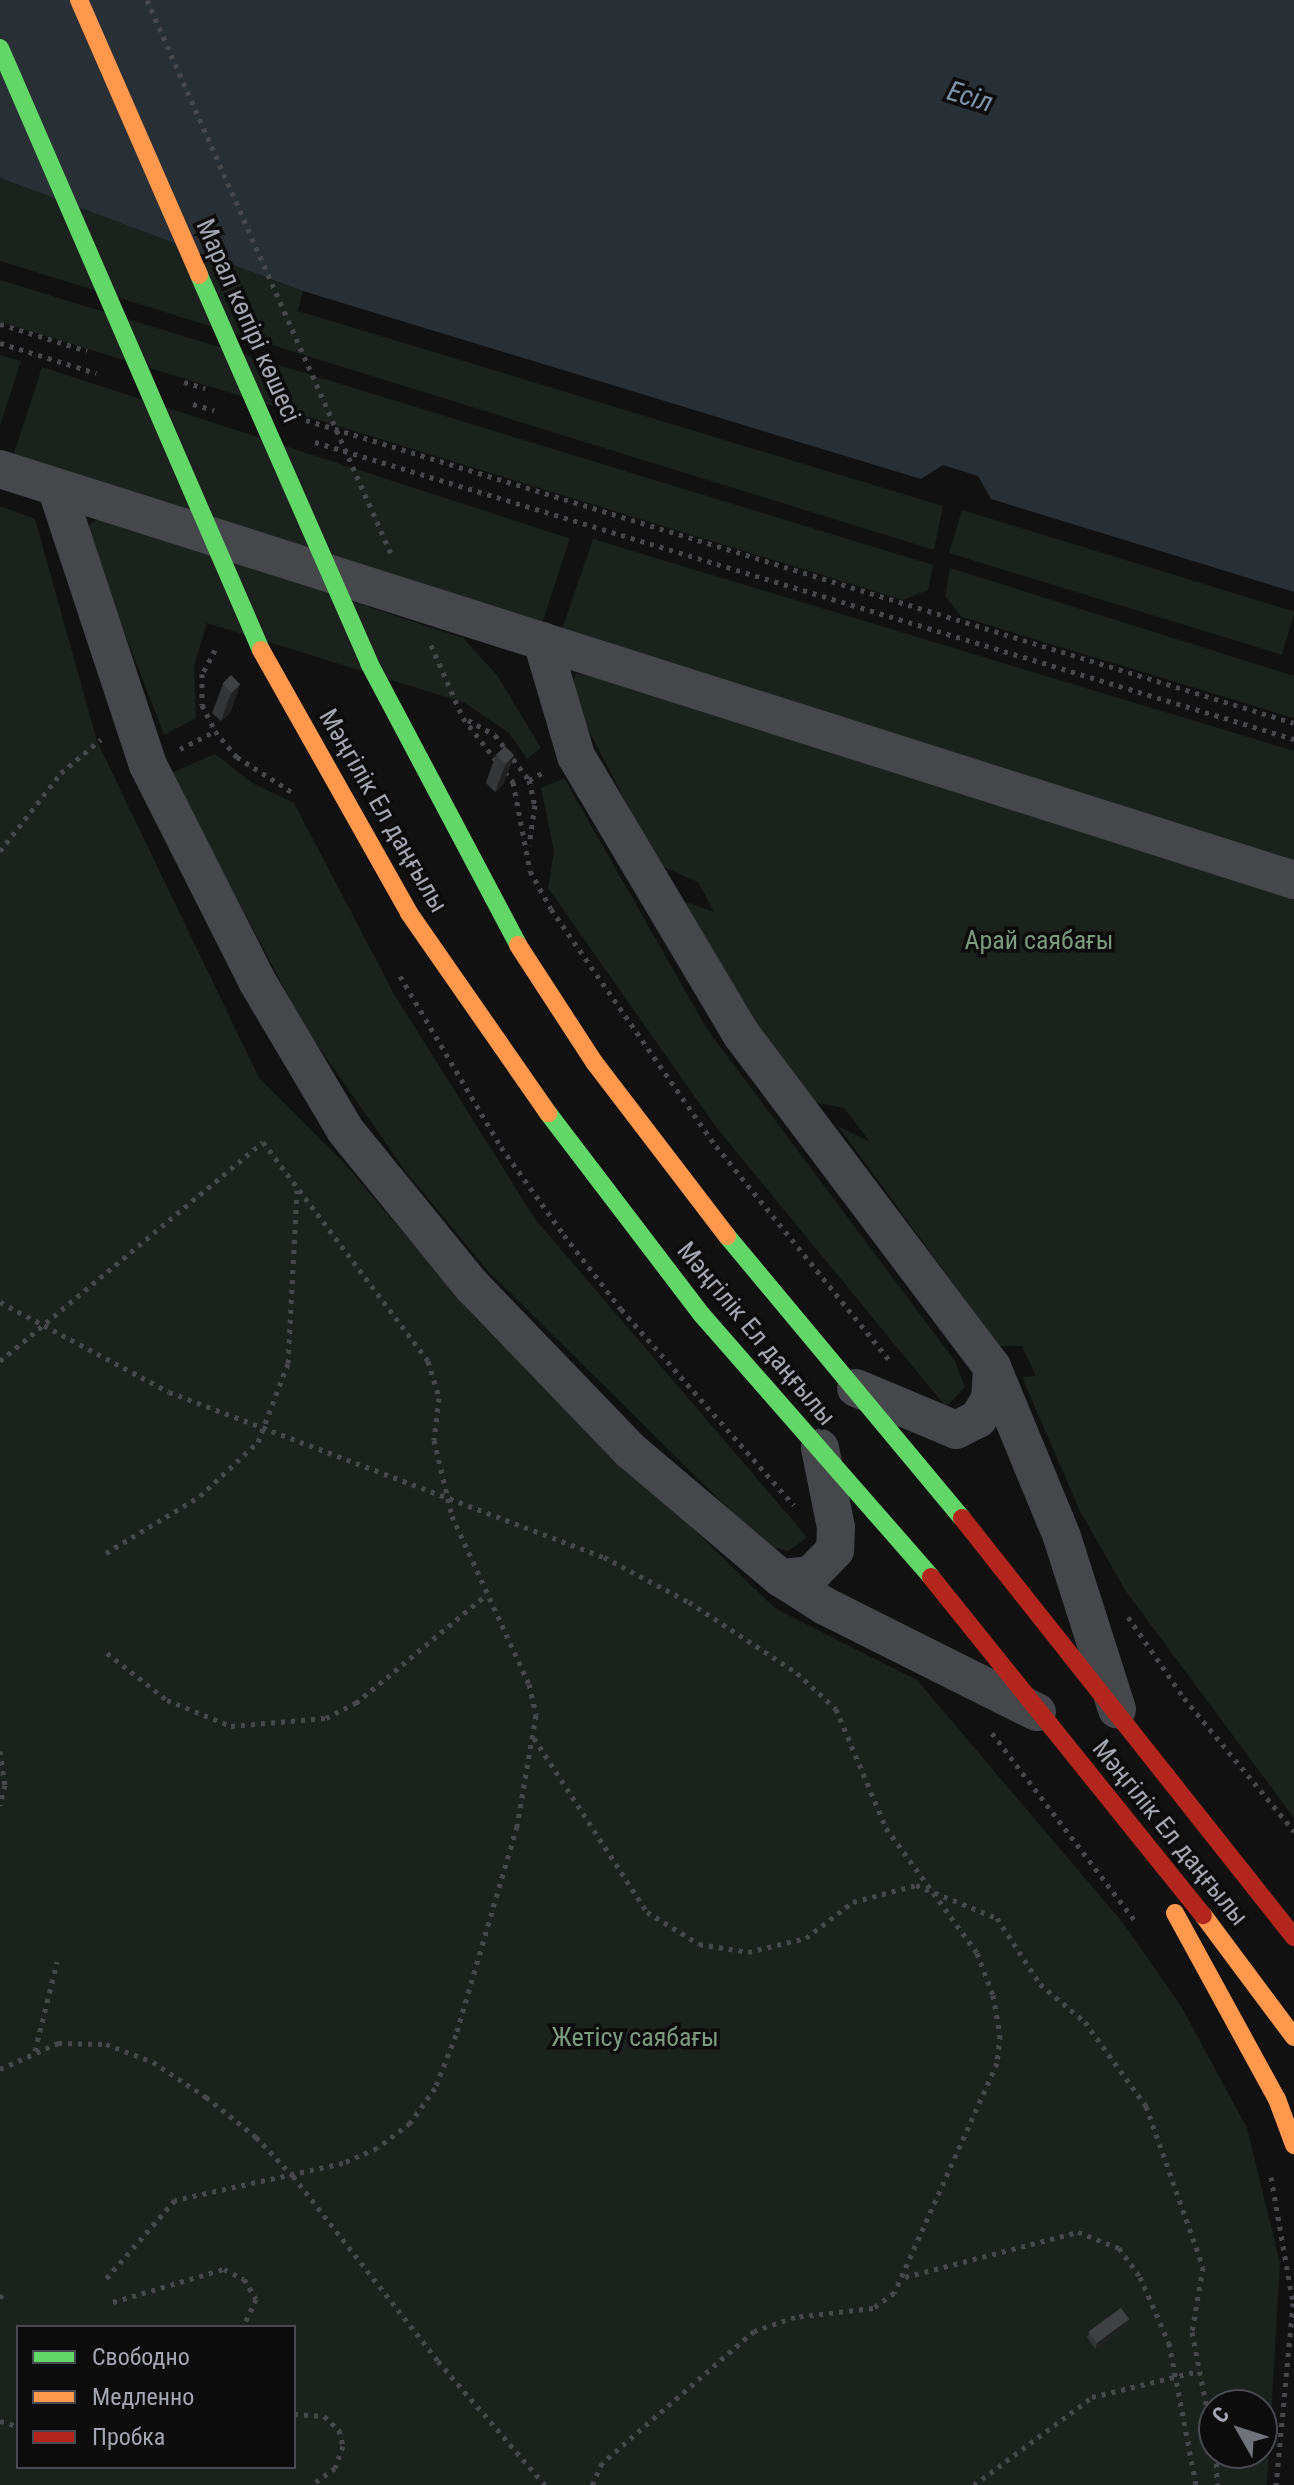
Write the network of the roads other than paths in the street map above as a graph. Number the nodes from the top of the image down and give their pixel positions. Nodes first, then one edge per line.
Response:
1 (79, 0) edge
2 (0, 48) edge
3 (0, 469) edge
4 (56, 487) junction
5 (542, 641) junction
6 (369, 663) joint
7 (1294, 880) edge
8 (992, 1367) junction
9 (852, 1386) junction
10 (820, 1448) junction
11 (781, 1578) junction
12 (1117, 1709) junction
13 (1046, 1717) junction
14 (1148, 1751) junction
15 (1120, 1813) junction
16 (1271, 1875) dead end
17 (1294, 1937) edge
18 (1294, 2037) edge
19 (1294, 2145) edge

1 - 6 main road, Марал көпірі көшесі
2 - 10 main road, Мәңгілік Ел даңғылы
3 - 4 street
4 - 5 street
4 - 11 street
5 - 7 street
5 - 8 street
6 - 9 main road, Мәңгілік Ел даңғылы
8 - 9 street
8 - 12 street
9 - 12 main road, Мәңгілік Ел даңғылы
10 - 11 street
10 - 13 main road, Мәңгілік Ел даңғылы
11 - 13 street
12 - 14 main road, Мәңгілік Ел даңғылы
13 - 15 main road, Мәңгілік Ел даңғылы
14 - 16 main road
14 - 17 main road, Мәңгілік Ел даңғылы
15 - 18 main road, Мәңгілік Ел даңғылы
15 - 19 main road

